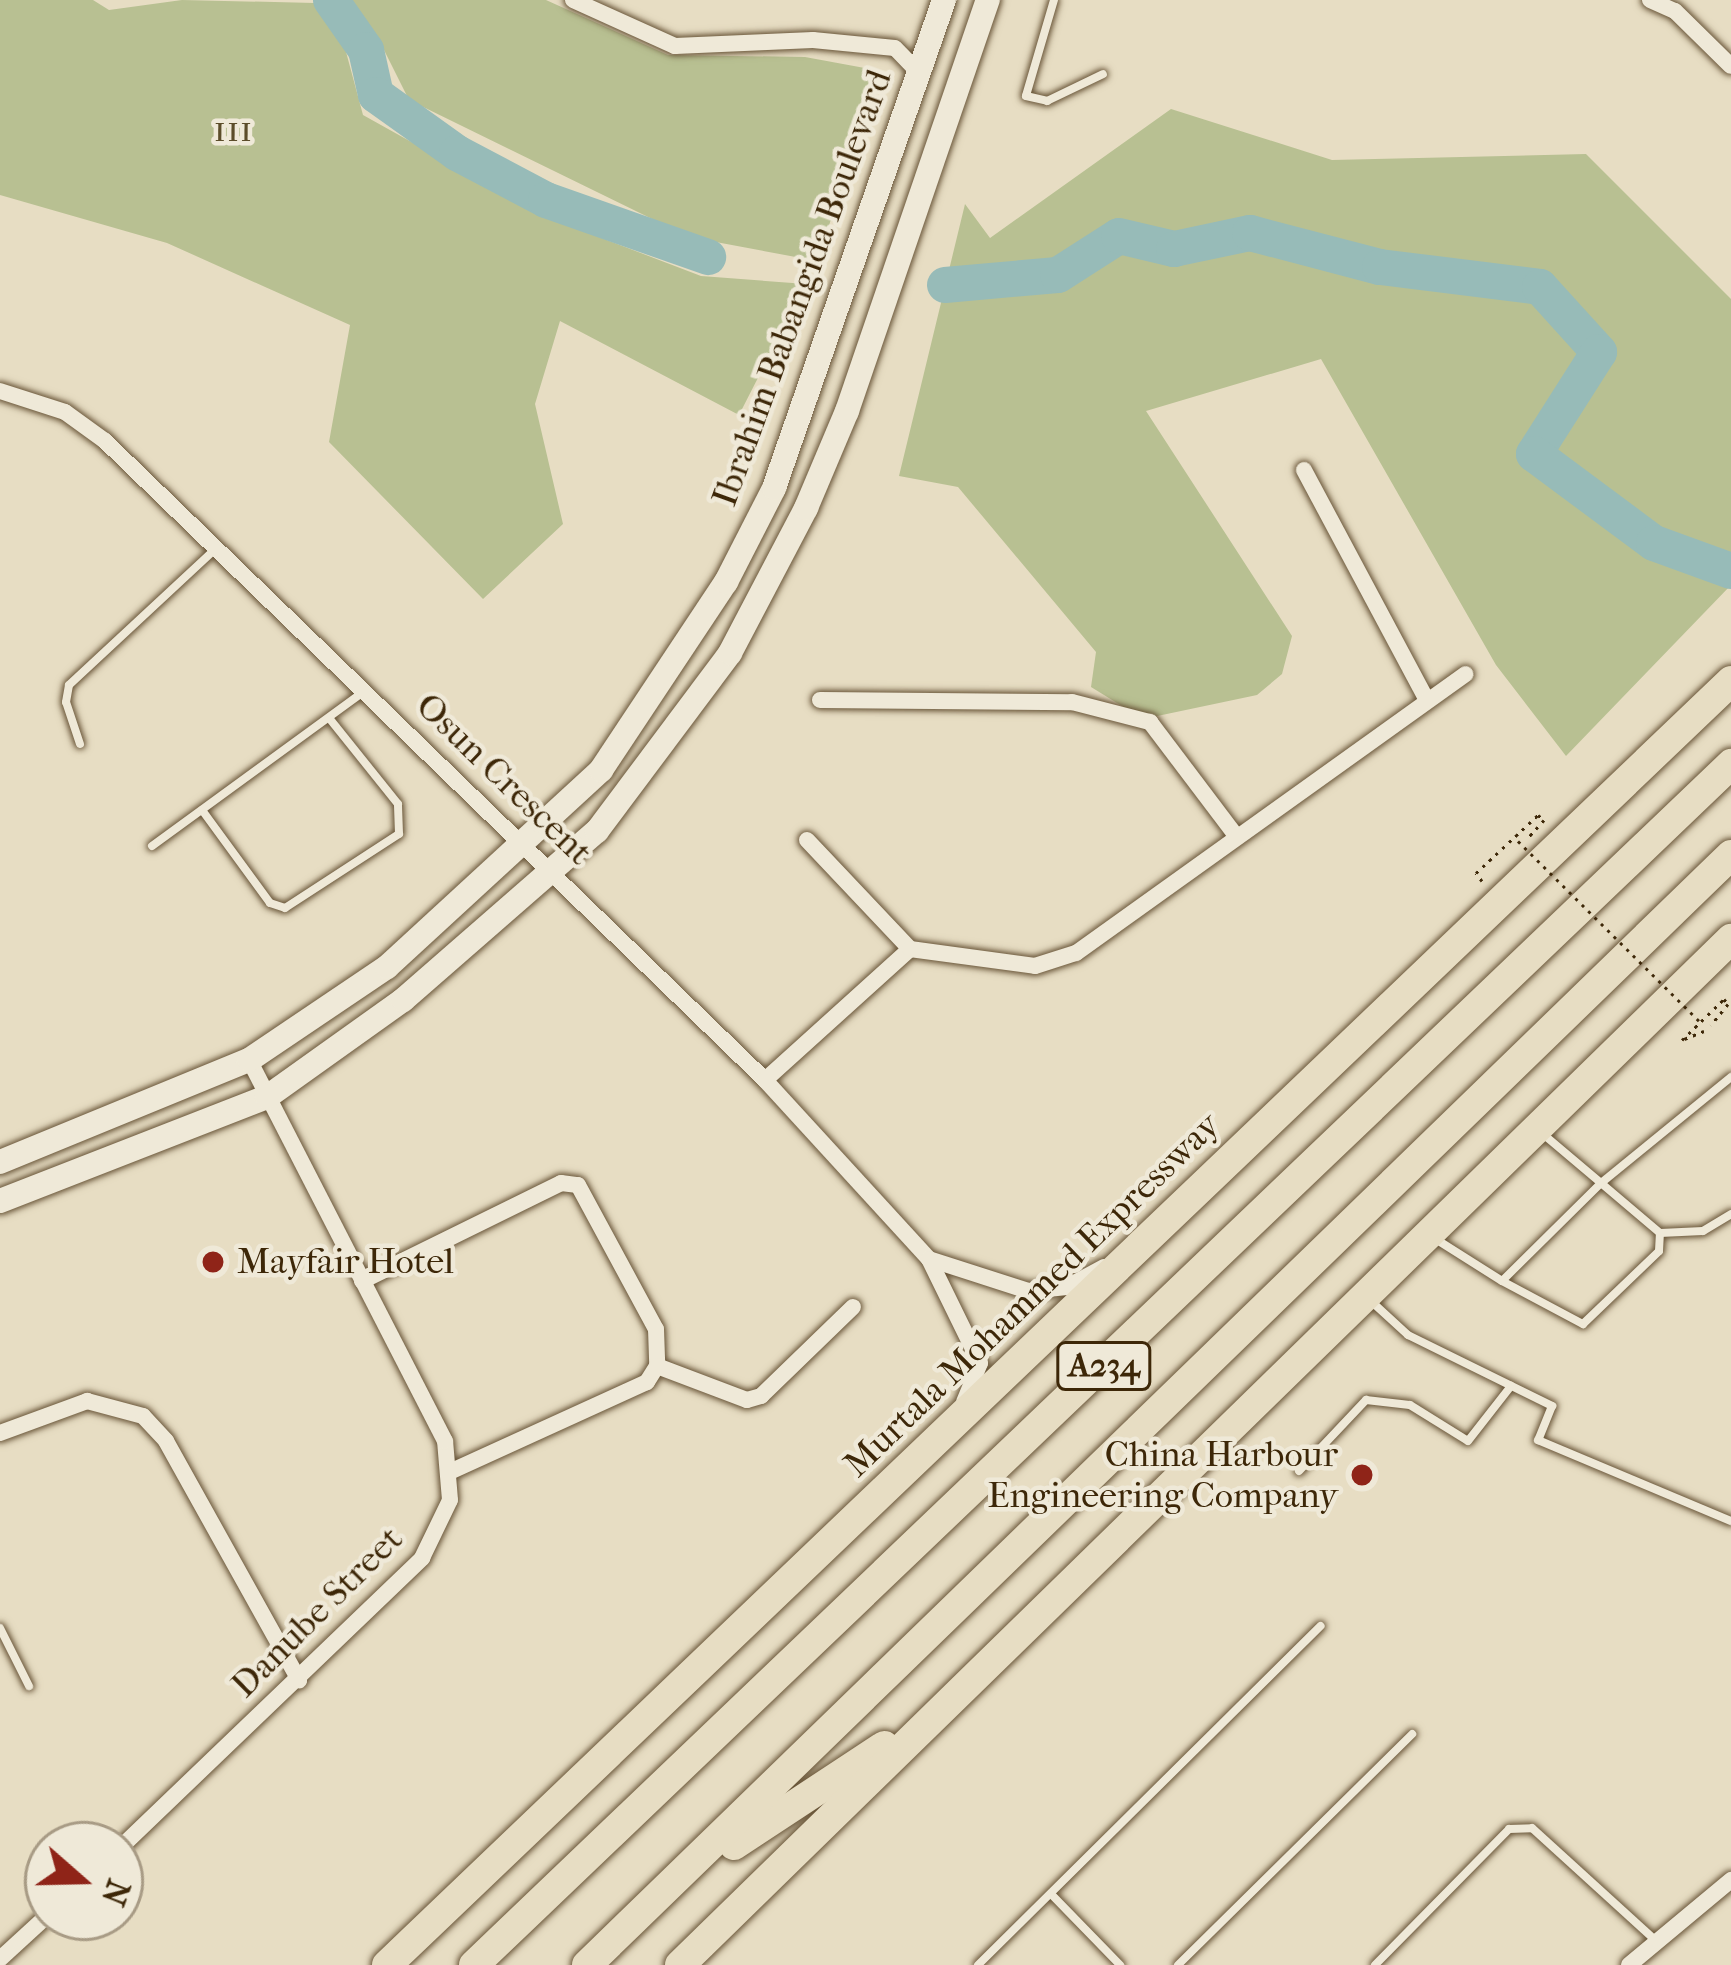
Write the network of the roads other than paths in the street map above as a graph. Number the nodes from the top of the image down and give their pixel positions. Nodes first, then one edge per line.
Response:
1 (573, 0) edge
2 (944, 0) edge
3 (988, 0) edge
4 (1054, 0) edge
5 (1650, 0) edge
6 (1731, 65) edge
7 (919, 73) junction
8 (1103, 74) dead end
9 (0, 391) edge
10 (1304, 470) dead end
11 (213, 551) junction
12 (1465, 674) dead end
13 (1731, 681) edge
14 (364, 691) junction
15 (1425, 697) junction
16 (820, 700) dead end
17 (330, 719) junction
18 (80, 744) dead end
19 (1731, 764) edge
20 (202, 810) junction
21 (1237, 837) junction
22 (807, 841) dead end
23 (152, 846) dead end
24 (527, 846) junction
25 (1731, 855) edge
26 (555, 873) junction
27 (1731, 939) edge
28 (910, 949) junction
29 (249, 1060) junction
30 (1731, 1077) edge
31 (765, 1080) junction
32 (267, 1097) junction
33 (1537, 1128) junction
34 (0, 1162) edge
35 (1601, 1183) junction
36 (0, 1201) edge
37 (1731, 1214) edge
38 (1660, 1233) junction
39 (1428, 1234) junction
40 (1135, 1250) junction
41 (929, 1259) junction
42 (362, 1281) junction
43 (1502, 1281) junction
44 (1366, 1297) junction
45 (853, 1307) dead end
46 (657, 1366) junction
47 (1511, 1386) junction
48 (0, 1433) edge
49 (941, 1438) junction
50 (452, 1471) junction
51 (1299, 1471) dead end
52 (1731, 1521) edge
53 (1320, 1626) dead end
54 (0, 1628) edge
55 (299, 1680) junction
56 (29, 1686) dead end
57 (936, 1712) junction
58 (1412, 1734) dead end
59 (144, 1825) edge
60 (1731, 1880) edge
61 (473, 1882) junction
62 (1052, 1894) junction
63 (24, 1937) edge
64 (1656, 1941) junction
65 (0, 1959) edge
66 (387, 1965) edge
67 (410, 1965) edge
68 (474, 1965) edge
69 (590, 1965) edge
70 (680, 1965) edge
71 (978, 1965) edge
72 (1120, 1965) edge
73 (1178, 1965) edge
74 (1375, 1965) edge
75 (1629, 1965) edge

1 - 7 street
2 - 7 street, Ibrahim Babangida Boulevard
3 - 26 street, Ibrahim Babangida Boulevard
4 - 8 lane
5 - 6 street
7 - 24 street, Ibrahim Babangida Boulevard
9 - 11 street, Osun Crescent
10 - 15 street
11 - 14 street, Osun Crescent
11 - 18 lane
12 - 15 street
13 - 40 highway, Murtala Mohammed Expressway
14 - 17 lane
14 - 24 street, Osun Crescent
15 - 21 street
16 - 21 street
17 - 20 lane
17 - 20 lane
19 - 68 highway, A234
20 - 23 lane
21 - 28 street
22 - 28 street
24 - 26 street, Osun Crescent
24 - 29 street, Ibrahim Babangida Boulevard
25 - 69 highway, A234
26 - 31 street, Osun Crescent
26 - 32 street, Ibrahim Babangida Boulevard
27 - 33 highway
28 - 31 street
29 - 32 street
29 - 34 street, Ibrahim Babangida Boulevard
30 - 35 lane
31 - 41 street, Osun Crescent
32 - 36 street, Ibrahim Babangida Boulevard
32 - 42 street
33 - 35 lane
33 - 39 highway
35 - 38 lane
35 - 43 lane
37 - 38 lane
38 - 43 lane
39 - 43 lane
39 - 44 highway
40 - 41 street
40 - 49 highway, Murtala Mohammed Expressway
41 - 49 street
42 - 46 street
42 - 50 street
44 - 47 lane
44 - 57 highway
45 - 46 street
46 - 50 street
47 - 51 lane
47 - 52 lane
48 - 55 street
49 - 61 highway, Murtala Mohammed Expressway
50 - 55 street, Danube Street
53 - 62 lane
54 - 56 lane
55 - 59 street, Danube Street
57 - 69 highway
57 - 70 highway
58 - 73 lane
60 - 64 street
61 - 66 highway, Murtala Mohammed Expressway
61 - 67 highway
62 - 71 lane
62 - 72 lane
63 - 65 street
64 - 74 lane
64 - 75 street

